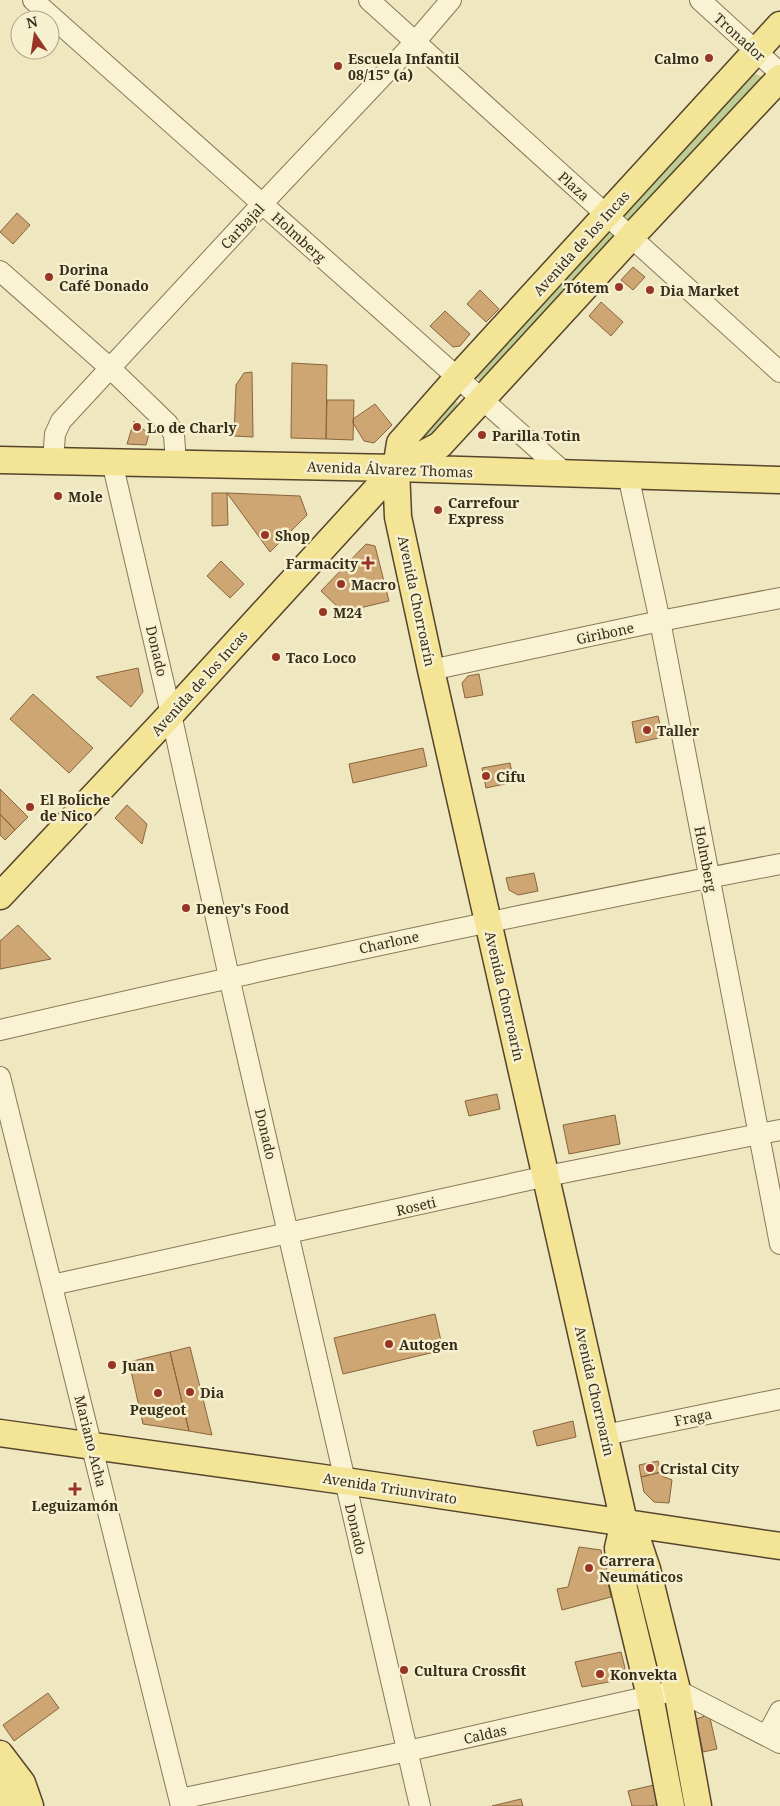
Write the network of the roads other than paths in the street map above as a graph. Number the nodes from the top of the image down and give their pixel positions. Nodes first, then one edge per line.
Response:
1 (33, 0) edge
2 (369, 0) edge
3 (451, 0) edge
4 (700, 0) edge
5 (780, 25) edge
6 (415, 42) junction
7 (756, 52) junction
8 (780, 73) edge
9 (780, 78) edge
10 (262, 204) junction
11 (607, 215) junction
12 (630, 237) junction
13 (0, 271) edge
14 (110, 368) junction
15 (780, 372) edge
16 (458, 377) junction
17 (482, 399) junction
18 (0, 460) edge
19 (53, 461) junction
20 (112, 462) junction
21 (176, 464) junction
22 (396, 468) junction
23 (566, 474) junction
24 (628, 476) junction
25 (780, 480) edge
26 (780, 598) edge
27 (660, 621) junction
28 (431, 670) junction
29 (171, 714) junction
30 (780, 864) edge
31 (709, 878) junction
32 (0, 896) edge
33 (488, 921) junction
34 (229, 977) junction
35 (0, 1030) edge
36 (0, 1077) edge
37 (780, 1130) edge
38 (759, 1134) junction
39 (546, 1176) junction
40 (288, 1233) junction
41 (780, 1244) edge
42 (52, 1285) junction
43 (780, 1399) edge
44 (0, 1433) edge
45 (605, 1435) junction
46 (93, 1446) junction
47 (345, 1481) junction
48 (624, 1522) junction
49 (780, 1546) edge
50 (677, 1690) junction
51 (650, 1696) junction
52 (780, 1711) edge
53 (773, 1739) edge
54 (408, 1751) junction
55 (0, 1754) edge
56 (0, 1788) edge
57 (181, 1802) edge
58 (18, 1806) edge
59 (30, 1806) edge
60 (420, 1806) edge
61 (671, 1806) edge
62 (698, 1806) edge

1 - 10 street, Holmberg
2 - 6 street, Plaza
3 - 6 street, Carbajal
4 - 7 street, Tronador
5 - 7 main road, Avenida de los Incas
6 - 10 street, Carbajal
6 - 11 street, Plaza
7 - 8 street, Tronador
7 - 11 main road, Avenida de los Incas
9 - 12 main road, Avenida de los Incas
10 - 14 street, Carbajal
10 - 16 street, Holmberg
11 - 12 street, Plaza
11 - 16 main road, Avenida de los Incas
12 - 15 street, Plaza
12 - 17 main road, Avenida de los Incas
13 - 14 street
14 - 19 street, Carbajal
14 - 21 street
16 - 17 street, Holmberg
16 - 22 main road, Avenida de los Incas
17 - 22 main road, Avenida de los Incas
17 - 23 street, Holmberg
18 - 19 main road, Avenida Álvarez Thomas
19 - 20 main road, Avenida Álvarez Thomas
20 - 21 main road, Avenida Álvarez Thomas
20 - 29 street, Donado
21 - 22 main road, Avenida Álvarez Thomas
22 - 23 main road, Avenida Álvarez Thomas
22 - 28 main road, Avenida Chorroarín
22 - 29 main road, Avenida de los Incas
23 - 24 main road, Avenida Álvarez Thomas
24 - 25 main road, Avenida Álvarez Thomas
24 - 27 street, Holmberg
26 - 27 street, Giribone
27 - 28 street, Giribone
27 - 31 street, Holmberg
28 - 33 main road, Avenida Chorroarín
29 - 32 main road, Avenida de los Incas
29 - 34 street, Donado
30 - 31 street, Charlone
31 - 33 street, Charlone
31 - 38 street, Holmberg
33 - 34 street, Charlone
33 - 39 main road, Avenida Chorroarín
34 - 35 street, Charlone
34 - 40 street, Donado
36 - 42 street, Mariano Acha
37 - 38 street, Roseti
38 - 39 street, Roseti
38 - 41 street, Holmberg
39 - 40 street, Roseti
39 - 45 main road, Avenida Chorroarín
40 - 42 street, Roseti
40 - 47 street, Donado
42 - 46 street, Mariano Acha
43 - 45 street, Fraga
44 - 46 main road, Avenida Triunvirato
45 - 48 main road, Avenida Chorroarín
46 - 47 main road, Avenida Triunvirato
46 - 57 street, Mariano Acha
47 - 48 main road, Avenida Triunvirato
47 - 54 street, Donado
48 - 49 main road, Avenida Triunvirato
48 - 50 main road, Avenida Chorroarín
48 - 51 main road, Avenida Chorroarín
50 - 51 street, Caldas
50 - 53 street
50 - 62 main road, Avenida Chorroarín
51 - 54 street, Caldas
51 - 61 main road, Avenida Chorroarín
52 - 53 street
54 - 57 street, Caldas
54 - 60 street, Donado
55 - 59 main road
56 - 58 main road

